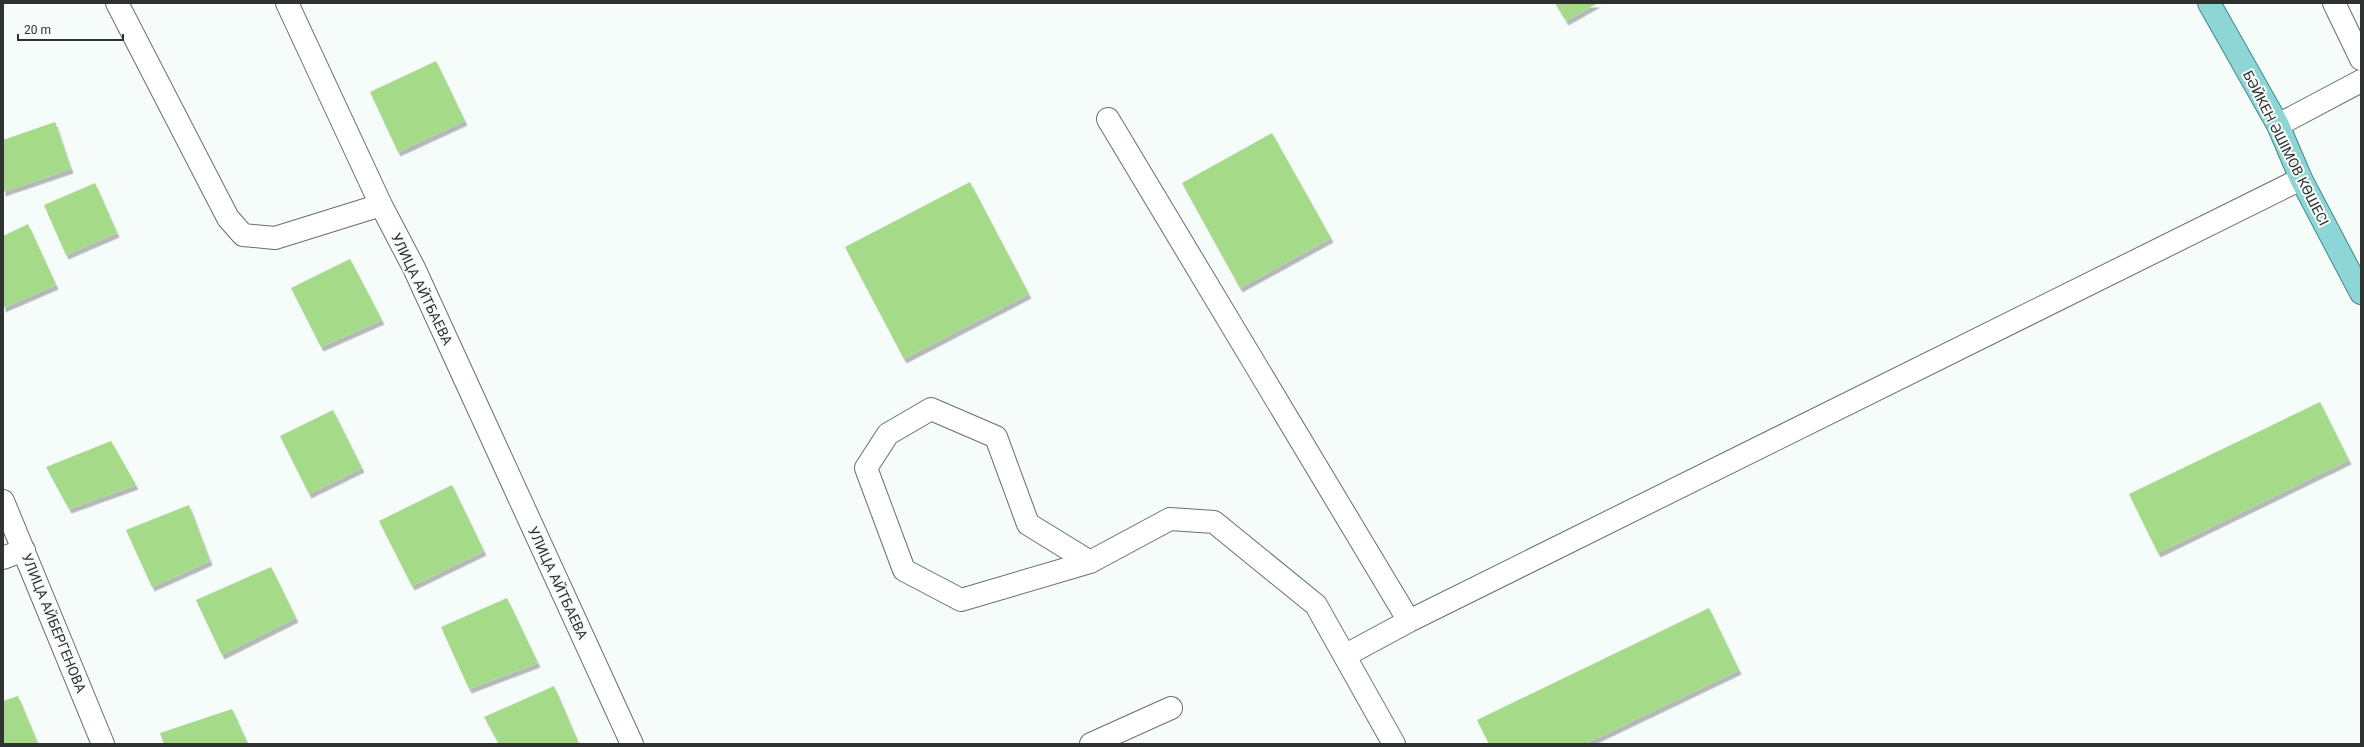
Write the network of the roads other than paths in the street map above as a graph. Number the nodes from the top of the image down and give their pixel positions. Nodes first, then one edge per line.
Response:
1 (117, 3) edge
2 (287, 3) edge
3 (2210, 3) edge
4 (2334, 3) edge
5 (2361, 59) edge
6 (2361, 81) edge
7 (1108, 119) dead end
8 (2278, 125) junction
9 (2301, 179) junction
10 (381, 205) junction
11 (2361, 293) edge
12 (3, 502) edge
13 (24, 550) junction
14 (3, 558) edge
15 (1090, 562) junction
16 (1409, 621) junction
17 (1346, 655) junction
18 (1171, 708) dead end
19 (103, 744) edge
20 (632, 744) edge
21 (1091, 744) edge
22 (1394, 744) edge

1 - 10 street
2 - 10 street, УЛИЦА АЙТБАЕВА
3 - 8 main road, БӘЙКЕН ӘШІМОВ КӨШЕСІ
4 - 5 street
6 - 8 street
7 - 16 street
8 - 9 main road, БӘЙКЕН ӘШІМОВ КӨШЕСІ
9 - 11 main road, БӘЙКЕН ӘШІМОВ КӨШЕСІ
9 - 16 street
10 - 20 street, УЛИЦА АЙТБАЕВА
12 - 13 street, УЛИЦА АЙБЕРГЕНОВА
13 - 14 street
13 - 19 street, УЛИЦА АЙБЕРГЕНОВА
15 - 15 street
15 - 17 street
16 - 17 street
17 - 22 street
18 - 21 street

